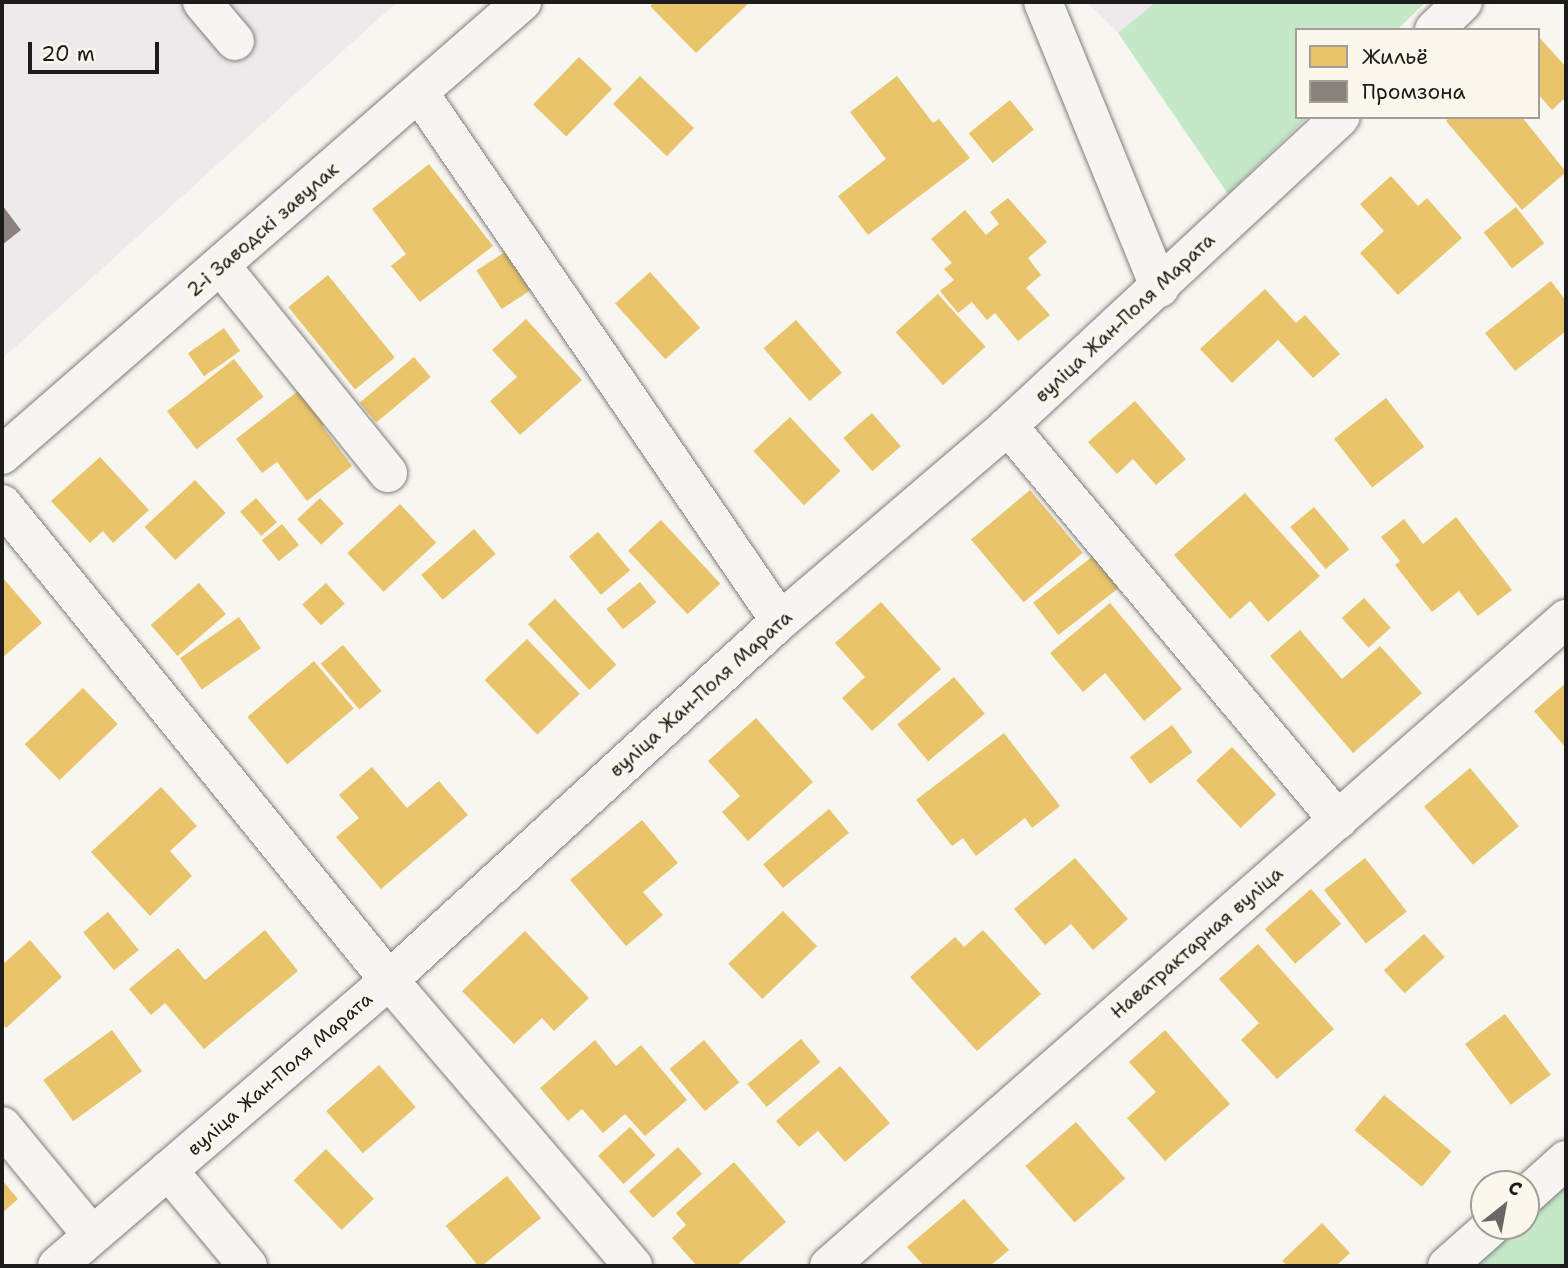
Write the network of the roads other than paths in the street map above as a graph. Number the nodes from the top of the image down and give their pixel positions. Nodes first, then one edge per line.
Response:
1 (202, 2) edge
2 (522, 2) edge
3 (1043, 2) edge
4 (1463, 2) edge
5 (1435, 28) edge
6 (235, 41) dead end
7 (420, 94) junction
8 (1339, 119) edge
9 (221, 266) junction
10 (1160, 288) junction
11 (1008, 426) junction
12 (2, 455) edge
13 (388, 473) dead end
14 (2, 504) edge
15 (1566, 619) edge
16 (780, 621) junction
17 (1338, 820) junction
18 (389, 980) junction
19 (2, 1126) edge
20 (1566, 1160) edge
21 (168, 1170) junction
22 (1540, 1183) edge
23 (92, 1235) junction
24 (1476, 1240) edge
25 (57, 1266) edge
26 (248, 1266) edge
27 (633, 1266) edge
28 (829, 1266) edge
29 (1447, 1266) edge

1 - 6 street
2 - 7 street, 2-і Заводскі завулак
3 - 10 street
4 - 5 street
7 - 9 street, 2-і Заводскі завулак
7 - 16 street
8 - 10 street, вуліца Жан-Поля Марата
9 - 12 street, 2-і Заводскі завулак
9 - 13 street
10 - 11 street, вуліца Жан-Поля Марата
11 - 16 street, вуліца Жан-Поля Марата
11 - 17 street
14 - 18 street
15 - 17 street, Наватрактарная вуліца
16 - 18 street, вуліца Жан-Поля Марата
17 - 28 street, Наватрактарная вуліца
18 - 21 street, вуліца Жан-Поля Марата
18 - 27 street
19 - 23 street
20 - 22 street
21 - 23 street, вуліца Жан-Поля Марата
21 - 26 street
23 - 25 street, вуліца Жан-Поля Марата
24 - 29 street

